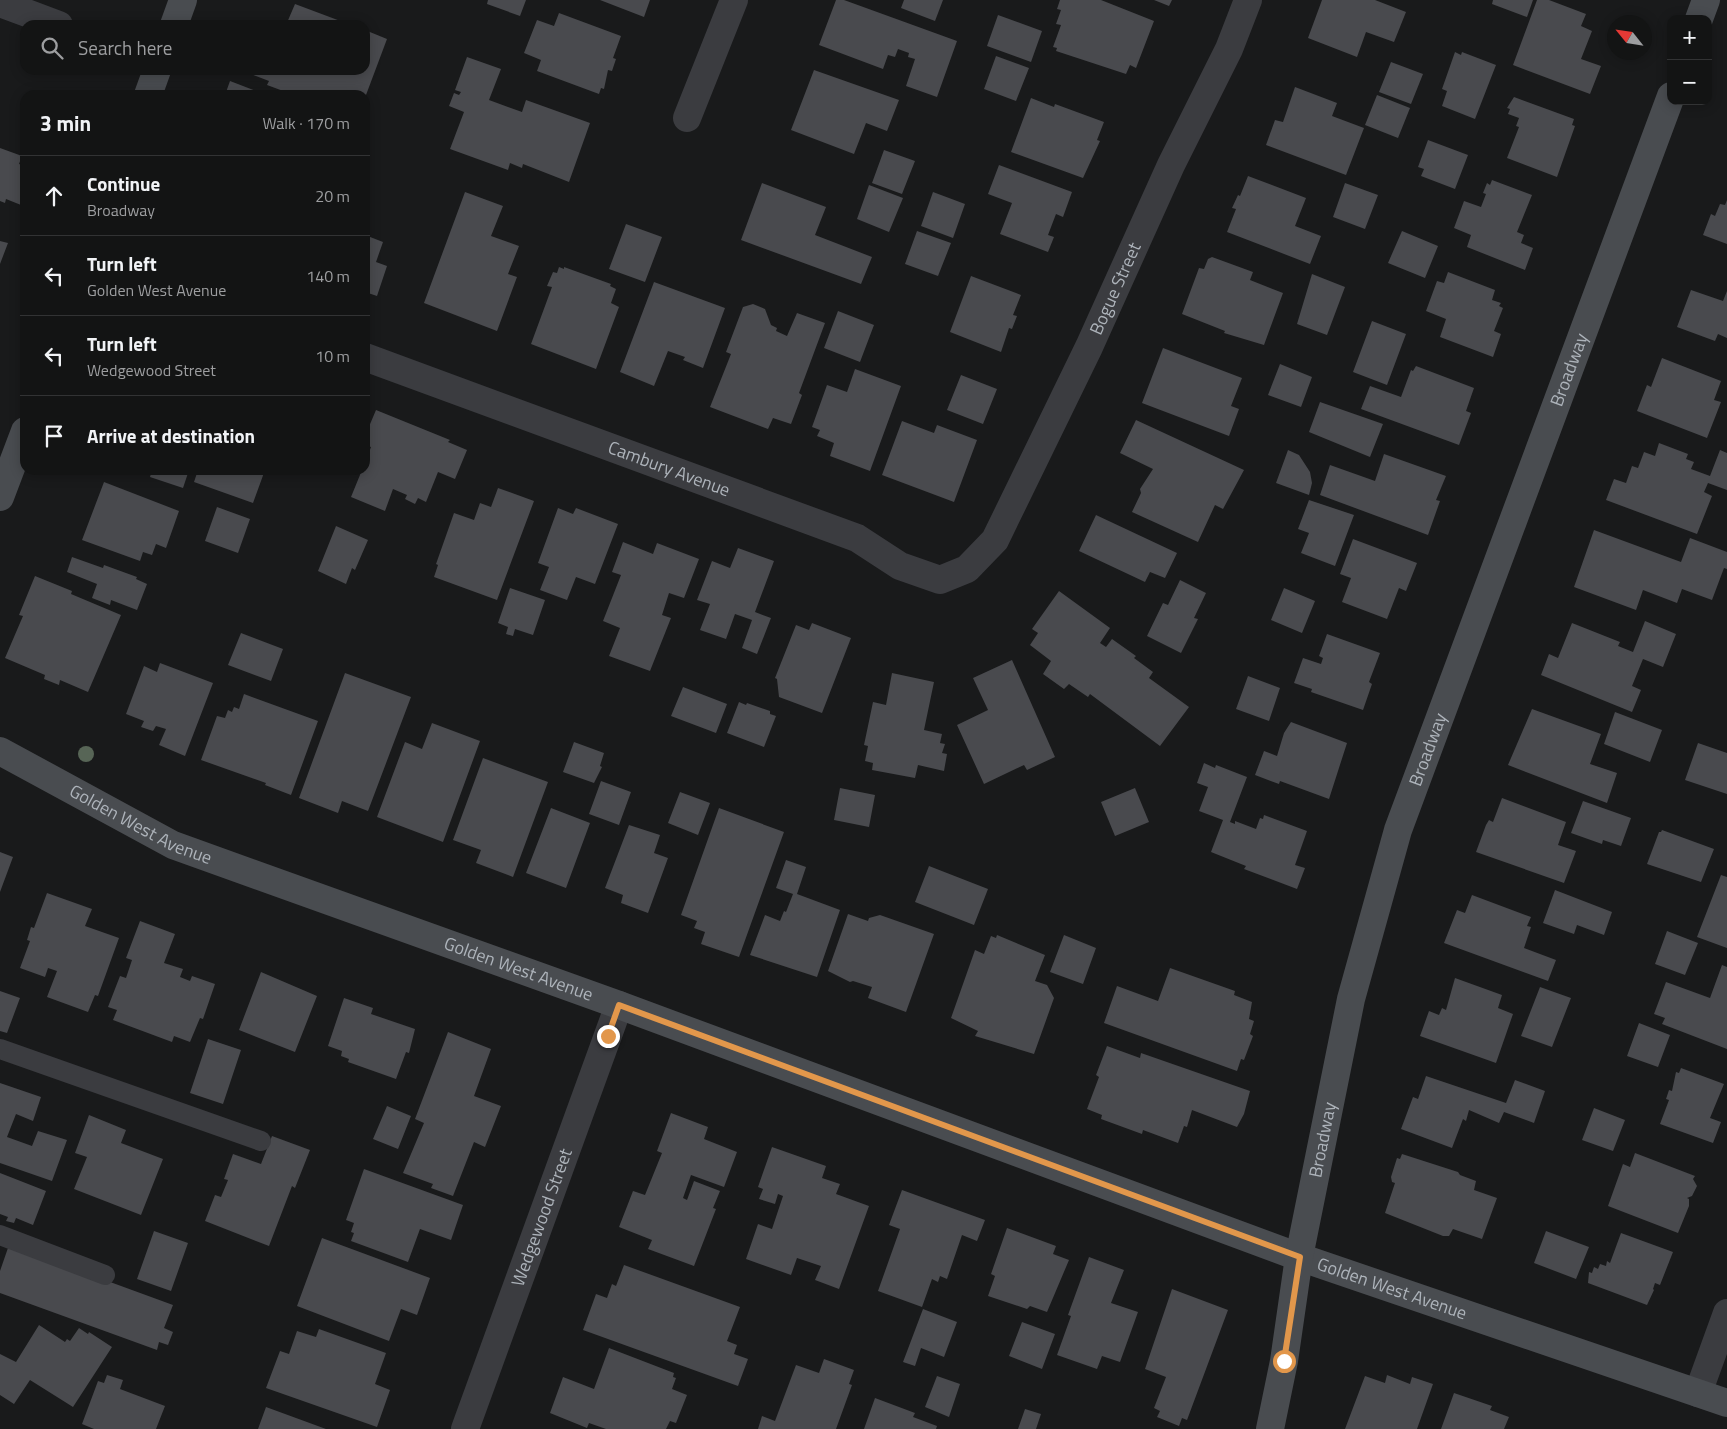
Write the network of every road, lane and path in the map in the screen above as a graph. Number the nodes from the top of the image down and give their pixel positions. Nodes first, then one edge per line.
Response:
1 (183, 0) edge
2 (734, 0) edge
3 (1248, 0) edge
4 (1706, 0) edge
5 (0, 3) edge
6 (1700, 15) edge
7 (46, 20) edge
8 (176, 20) edge
9 (155, 75) edge
10 (150, 90) edge
11 (1668, 105) edge
12 (687, 118) dead end
13 (370, 359) edge
14 (20, 444) edge
15 (0, 498) edge
16 (967, 568) joint
17 (0, 750) edge
18 (619, 1005) junction
19 (0, 1049) edge
20 (261, 1141) dead end
21 (0, 1235) edge
22 (1300, 1257) junction
23 (105, 1275) dead end
24 (1727, 1313) edge
25 (1698, 1392) junction
26 (1727, 1403) edge
27 (465, 1429) edge
28 (1270, 1429) edge

1 - 8 street
2 - 12 street
3 - 16 street, Bogue Street
4 - 6 street
5 - 7 street
9 - 10 street
11 - 22 street, Broadway
13 - 16 street, Cambury Avenue
14 - 15 street
17 - 18 street, Golden West Avenue
18 - 22 street, Golden West Avenue
18 - 27 street, Wedgewood Street
19 - 20 lane
21 - 23 lane
22 - 25 street, Golden West Avenue
22 - 28 street, Broadway
24 - 25 street
25 - 26 street, Golden West Avenue

